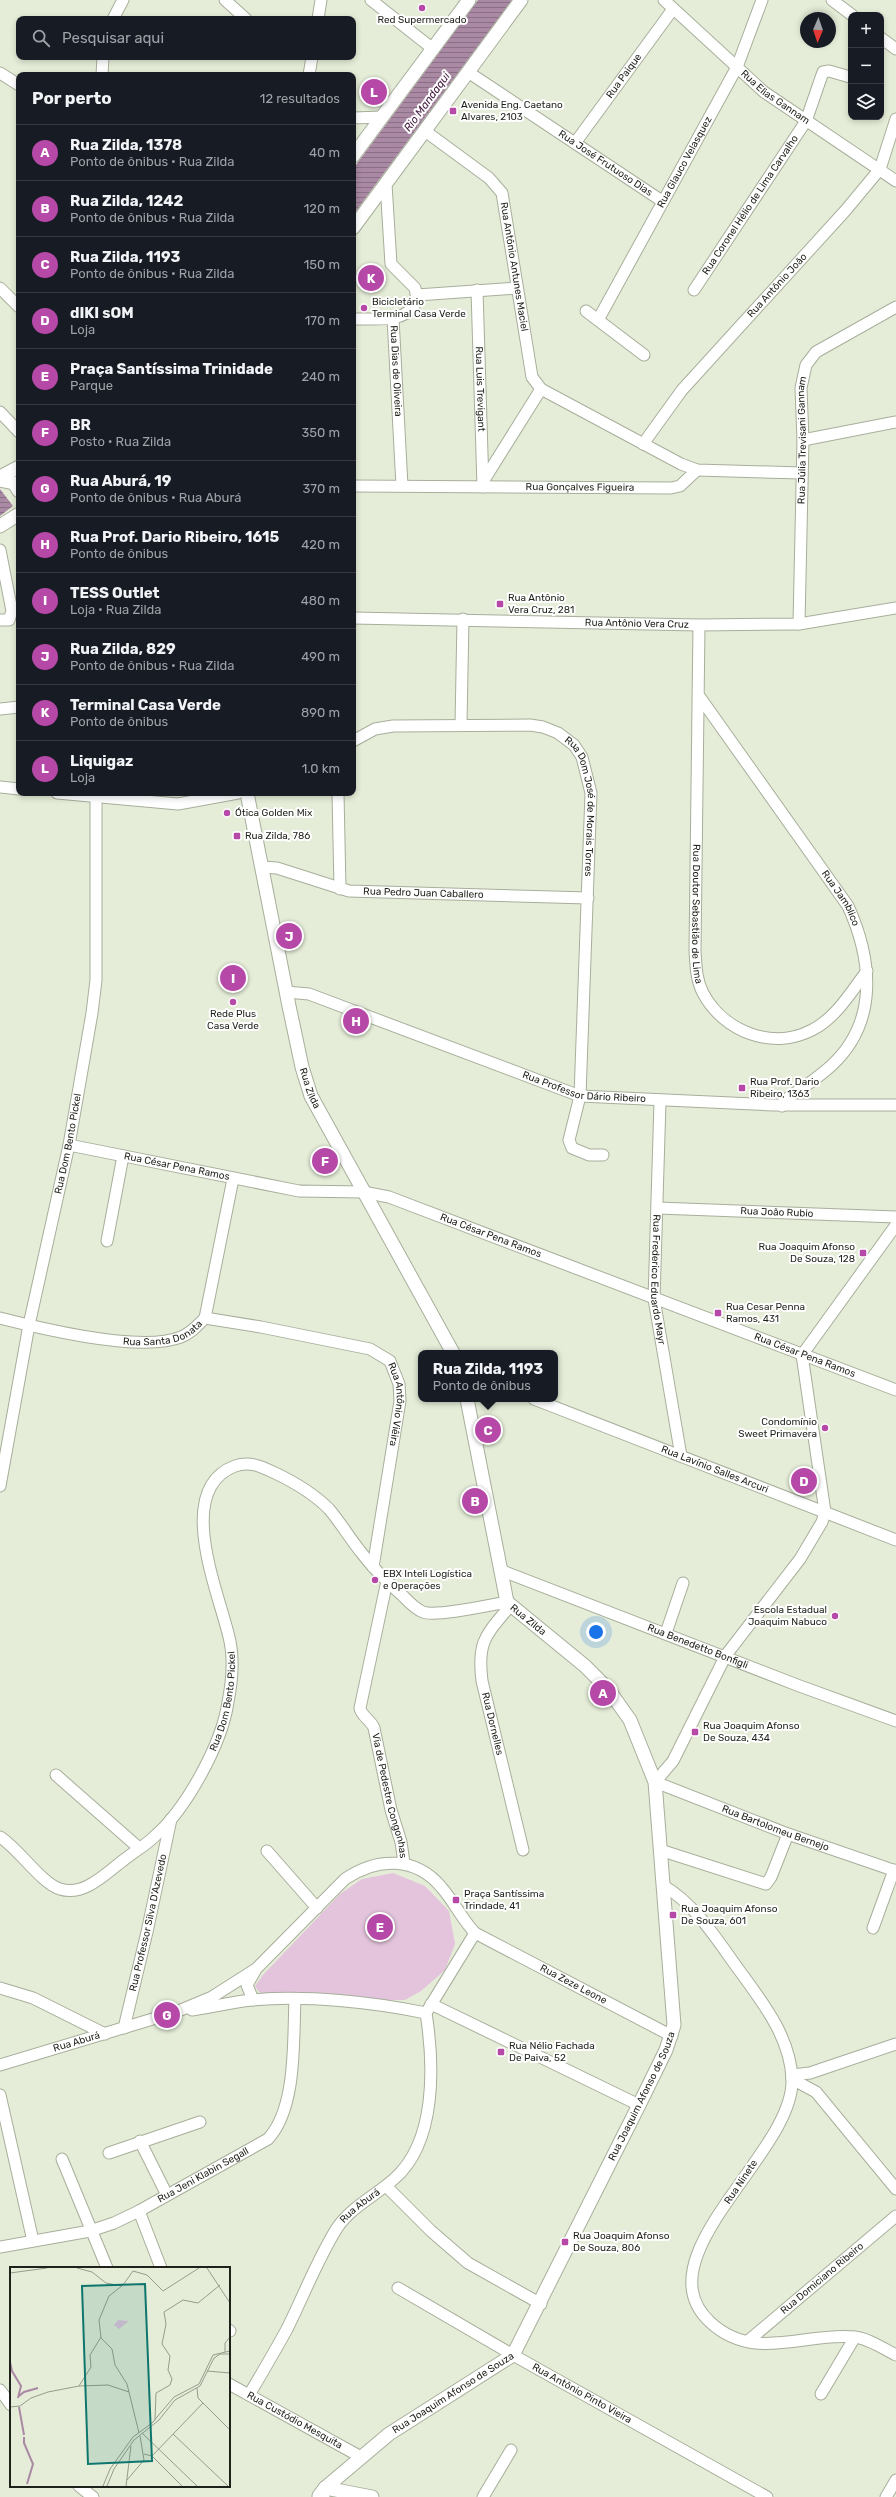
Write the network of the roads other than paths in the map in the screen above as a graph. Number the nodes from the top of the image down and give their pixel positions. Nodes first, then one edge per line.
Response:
1 (123, 0) edge
2 (225, 0) edge
3 (322, 0) edge
4 (371, 0) edge
5 (469, 0) edge
6 (521, 0) edge
7 (664, 0) edge
8 (762, 0) edge
9 (832, 0) edge
10 (673, 9) junction
11 (848, 12) edge
12 (115, 16) edge
13 (243, 16) edge
14 (319, 16) edge
15 (884, 40) edge
16 (433, 49) junction
17 (896, 49) edge
18 (103, 60) edge
19 (312, 60) edge
20 (737, 67) junction
21 (102, 72) edge
22 (310, 72) edge
23 (468, 72) junction
24 (0, 73) edge
25 (848, 76) edge
26 (16, 83) edge
27 (382, 117) junction
28 (356, 118) edge
29 (896, 119) edge
30 (806, 121) junction
31 (425, 132) junction
32 (575, 143) junction
33 (356, 152) edge
34 (880, 169) junction
35 (896, 181) edge
36 (386, 184) junction
37 (662, 201) junction
38 (356, 224) edge
39 (0, 288) edge
40 (517, 288) junction
41 (477, 290) junction
42 (694, 290) dead end
43 (417, 295) junction
44 (16, 304) edge
45 (896, 307) edge
46 (586, 311) dead end
47 (393, 318) junction
48 (356, 319) edge
49 (598, 320) junction
50 (644, 355) dead end
51 (541, 388) junction
52 (0, 412) edge
53 (896, 422) edge
54 (16, 429) edge
55 (802, 440) junction
56 (643, 444) junction
57 (16, 469) edge
58 (697, 470) junction
59 (801, 473) junction
60 (0, 478) edge
61 (483, 484) junction
62 (16, 486) edge
63 (356, 486) edge
64 (402, 486) junction
65 (16, 514) edge
66 (0, 526) edge
67 (0, 550) edge
68 (896, 608) edge
69 (356, 618) edge
70 (463, 619) junction
71 (3, 620) edge
72 (699, 624) junction
73 (799, 624) junction
74 (699, 696) junction
75 (16, 707) edge
76 (0, 709) edge
77 (461, 724) junction
78 (356, 739) edge
79 (0, 787) edge
80 (16, 789) edge
81 (86, 796) edge
82 (222, 796) edge
83 (248, 796) edge
84 (338, 796) edge
85 (96, 797) junction
86 (262, 867) junction
87 (340, 889) junction
88 (588, 898) junction
89 (867, 971) junction
90 (286, 992) junction
91 (580, 1096) junction
92 (660, 1102) junction
93 (896, 1105) edge
94 (782, 1106) junction
95 (69, 1145) junction
96 (603, 1155) dead end
97 (123, 1156) junction
98 (233, 1179) junction
99 (363, 1192) junction
100 (658, 1208) junction
101 (896, 1217) edge
102 (896, 1225) edge
103 (106, 1241) dead end
104 (654, 1299) junction
105 (0, 1318) edge
106 (205, 1318) junction
107 (28, 1325) junction
108 (451, 1350) edge
109 (802, 1355) junction
110 (896, 1390) edge
111 (468, 1402) edge
112 (542, 1402) edge
113 (681, 1456) junction
114 (0, 1486) edge
115 (825, 1512) junction
116 (896, 1540) edge
117 (373, 1567) junction
118 (500, 1570) junction
119 (387, 1581) junction
120 (683, 1583) dead end
121 (509, 1604) junction
122 (666, 1633) junction
123 (726, 1655) junction
124 (896, 1720) edge
125 (56, 1775) dead end
126 (656, 1782) junction
127 (171, 1817) junction
128 (788, 1834) junction
129 (0, 1837) edge
130 (139, 1848) junction
131 (523, 1850) dead end
132 (660, 1850) junction
133 (267, 1851) dead end
134 (404, 1863) junction
135 (895, 1870) edge
136 (664, 1886) junction
137 (318, 1907) junction
138 (873, 1928) dead end
139 (475, 1933) junction
140 (256, 1968) junction
141 (0, 1988) edge
142 (253, 2000) junction
143 (295, 2000) junction
144 (429, 2009) junction
145 (176, 2012) junction
146 (124, 2028) junction
147 (105, 2034) junction
148 (672, 2036) junction
149 (896, 2044) edge
150 (0, 2065) edge
151 (792, 2077) junction
152 (0, 2095) edge
153 (639, 2105) junction
154 (200, 2122) dead end
155 (140, 2141) junction
156 (109, 2153) dead end
157 (62, 2159) dead end
158 (386, 2186) junction
159 (896, 2189) edge
160 (167, 2195) junction
161 (139, 2211) junction
162 (896, 2216) edge
163 (90, 2231) junction
164 (33, 2241) junction
165 (0, 2247) edge
166 (107, 2267) edge
167 (161, 2267) edge
168 (398, 2288) dead end
169 (540, 2304) junction
170 (854, 2337) junction
171 (748, 2341) junction
172 (513, 2355) junction
173 (896, 2355) edge
174 (230, 2385) edge
175 (0, 2390) edge
176 (821, 2394) dead end
177 (249, 2395) junction
178 (10, 2404) edge
179 (511, 2450) dead end
180 (361, 2457) junction
181 (896, 2480) edge
182 (80, 2487) edge
183 (321, 2495) edge
184 (93, 2497) edge
185 (372, 2497) edge
186 (483, 2497) edge
187 (766, 2497) edge
188 (886, 2497) edge

1 - 12 street
2 - 13 street
3 - 14 street
4 - 16 street
5 - 16 main road
6 - 23 main road
7 - 10 street, Rua Elias Gannam
8 - 20 street, Rua Glauco Velasquez
9 - 11 street
10 - 20 street, Rua Elias Gannam
10 - 32 street, Rua Paique
15 - 17 street
16 - 27 main road
18 - 21 street
19 - 22 street
20 - 30 street, Rua Elias Gannam
20 - 37 street, Rua Glauco Velasquez
23 - 31 main road
23 - 32 street, Rua José Frutuoso Dias
24 - 26 street
25 - 30 street, Rua Coronel Hélio de Lima Carvalho
27 - 28 street
27 - 33 main road
29 - 34 street, Rua Antônio João
30 - 34 street, Rua Elias Gannam
30 - 42 street, Rua Coronel Hélio de Lima Carvalho
31 - 36 main road
31 - 40 street, Rua Antônio Antunes Maciel
32 - 37 street, Rua José Frutuoso Dias
34 - 35 street, Rua Elias Gannam
34 - 56 street, Rua Antônio João
36 - 38 main road
36 - 43 street
37 - 49 street, Rua Glauco Velasquez
39 - 44 street
40 - 41 street
40 - 51 street, Rua Antônio Antunes Maciel
41 - 43 street
41 - 61 street, Rua Luis Trevigant
43 - 47 street, Rua Dias de Oliveira
45 - 55 street, Rua Júlia Trevisani Gannam
46 - 49 street
47 - 48 street
47 - 64 street, Rua Dias de Oliveira
49 - 50 street
51 - 56 street
51 - 61 street
52 - 54 street
53 - 55 street
55 - 59 street, Rua Júlia Trevisani Gannam
56 - 58 street
57 - 60 main road
58 - 59 street
58 - 61 street, Rua Gonçalves Figueira
59 - 73 street, Rua Júlia Trevisani Gannam
60 - 62 main road
61 - 64 street, Rua Gonçalves Figueira
63 - 64 street, Rua Gonçalves Figueira
65 - 66 main road
67 - 71 street
68 - 73 street, Rua Antônio Vera Cruz
69 - 70 street, Rua Antônio Vera Cruz
70 - 72 street, Rua Antônio Vera Cruz
70 - 77 street
72 - 73 street, Rua Antônio Vera Cruz
72 - 74 street, Rua Doutor Sebastião de Lima
74 - 89 street, Rua Jamblico
74 - 89 street, Rua Doutor Sebastião de Lima
75 - 76 street
77 - 78 street, Rua Dom José de Morais Torres
77 - 88 street, Rua Dom José de Morais Torres
79 - 80 street
81 - 85 street
82 - 85 street
83 - 86 main road, Rua Zilda
84 - 87 street
85 - 95 street, Rua Dom Bento Pickel
86 - 87 street, Rua Pedro Juan Caballero
86 - 90 main road, Rua Zilda
87 - 88 street, Rua Pedro Juan Caballero
88 - 91 street, Rua Dom José de Morais Torres
89 - 94 street, Rua Jamblico
90 - 91 street, Rua Professor Dário Ribeiro
90 - 99 main road, Rua Zilda
91 - 92 street, Rua Professor Dário Ribeiro
91 - 96 street, Rua Dom José de Morais Torres
92 - 94 street, Rua Professor Dário Ribeiro
92 - 100 street, Rua Frederico Eduardo Mayr
93 - 94 street, Rua Professor Dário Ribeiro
95 - 97 street, Rua César Pena Ramos
95 - 107 street, Rua Dom Bento Pickel
97 - 98 street, Rua César Pena Ramos
97 - 103 street
98 - 99 street, Rua César Pena Ramos
98 - 106 street, Rua Santa Donata
99 - 104 street, Rua César Pena Ramos
99 - 108 main road, Rua Zilda
100 - 101 street, Rua João Rubio
100 - 104 street, Rua Frederico Eduardo Mayr
102 - 109 street
104 - 109 street, Rua César Pena Ramos
104 - 113 street, Rua Frederico Eduardo Mayr
105 - 107 street, Rua Santa Donata
106 - 107 street, Rua Santa Donata
106 - 117 street, Rua Antônio Viêira
107 - 114 street, Rua Dom Bento Pickel
109 - 110 street, Rua César Pena Ramos
109 - 115 street
111 - 118 main road, Rua Zilda
112 - 113 street, Rua Lavínio Salles Arcuri
113 - 115 street, Rua Lavínio Salles Arcuri
115 - 116 street, Rua Lavínio Salles Arcuri
115 - 123 street
117 - 119 street, Rua Dom Bento Pickel
117 - 127 street, Rua Dom Bento Pickel
118 - 121 main road, Rua Zilda
118 - 122 street, Rua Benedetto Bonfigli
119 - 121 street, Rua Dom Bento Pickel
119 - 134 street, Via de Pedestre Congonhas
120 - 122 street
121 - 126 main road, Rua Zilda
121 - 131 street, Rua Dornelles
122 - 123 street, Rua Benedetto Bonfigli
123 - 124 street, Rua Benedetto Bonfigli
123 - 126 street
125 - 130 street
126 - 128 street, Rua Bartolomeu Bernejo
126 - 132 main road, Rua Joaquim Afonso de Souza
127 - 130 street, Rua Dom Bento Pickel
127 - 146 street, Rua Professor Silva D'Azevedo
128 - 132 street
128 - 135 street, Rua Bartolomeu Bernejo
129 - 130 street, Rua Dom Bento Pickel
132 - 136 main road, Rua Joaquim Afonso de Souza
133 - 137 street
134 - 137 street, Rua Aburá
134 - 139 street
135 - 138 street
136 - 148 main road, Rua Joaquim Afonso de Souza
136 - 151 street, Rua Ninete
137 - 140 street, Rua Aburá
139 - 144 street
139 - 148 street, Rua Zeze Leone
140 - 142 street, Rua Aburá
140 - 145 street, Rua Aburá
141 - 147 street
142 - 143 street, Rua Aburá
142 - 145 street, Rua Aburá
143 - 144 street, Rua Aburá
143 - 160 street, Rua Jeni Klabin Segall
144 - 153 street, Rua Aburá
144 - 158 street, Rua Aburá
145 - 146 street, Rua Aburá
146 - 147 street, Rua Aburá
147 - 150 street, Rua Aburá
148 - 153 main road, Rua Joaquim Afonso de Souza
149 - 151 street
151 - 159 street
151 - 171 street, Rua Ninete
152 - 164 street
153 - 169 main road, Rua Joaquim Afonso de Souza
154 - 155 street
155 - 156 street
155 - 160 street
157 - 163 street
158 - 169 street
158 - 177 street, Rua Aburá
160 - 161 street, Rua Jeni Klabin Segall
161 - 163 street, Rua Jeni Klabin Segall
161 - 167 street
162 - 171 street, Rua Domiciano Ribeiro
163 - 164 street, Rua Jeni Klabin Segall
163 - 166 street
164 - 165 street, Rua Jeni Klabin Segall
168 - 172 street, Rua Antônio Pinto Vieira
169 - 172 main road, Rua Joaquim Afonso de Souza
170 - 171 street, Rua Ninete
170 - 173 street, Rua Ninete
170 - 176 street
172 - 180 main road, Rua Joaquim Afonso de Souza
172 - 187 street, Rua Antônio Pinto Vieira
174 - 177 street, Rua Custódio Mesquita
175 - 178 street
177 - 180 street, Rua Custódio Mesquita
179 - 186 street
180 - 183 main road, Rua Joaquim Afonso de Souza
181 - 188 street
182 - 184 street
183 - 185 main road

